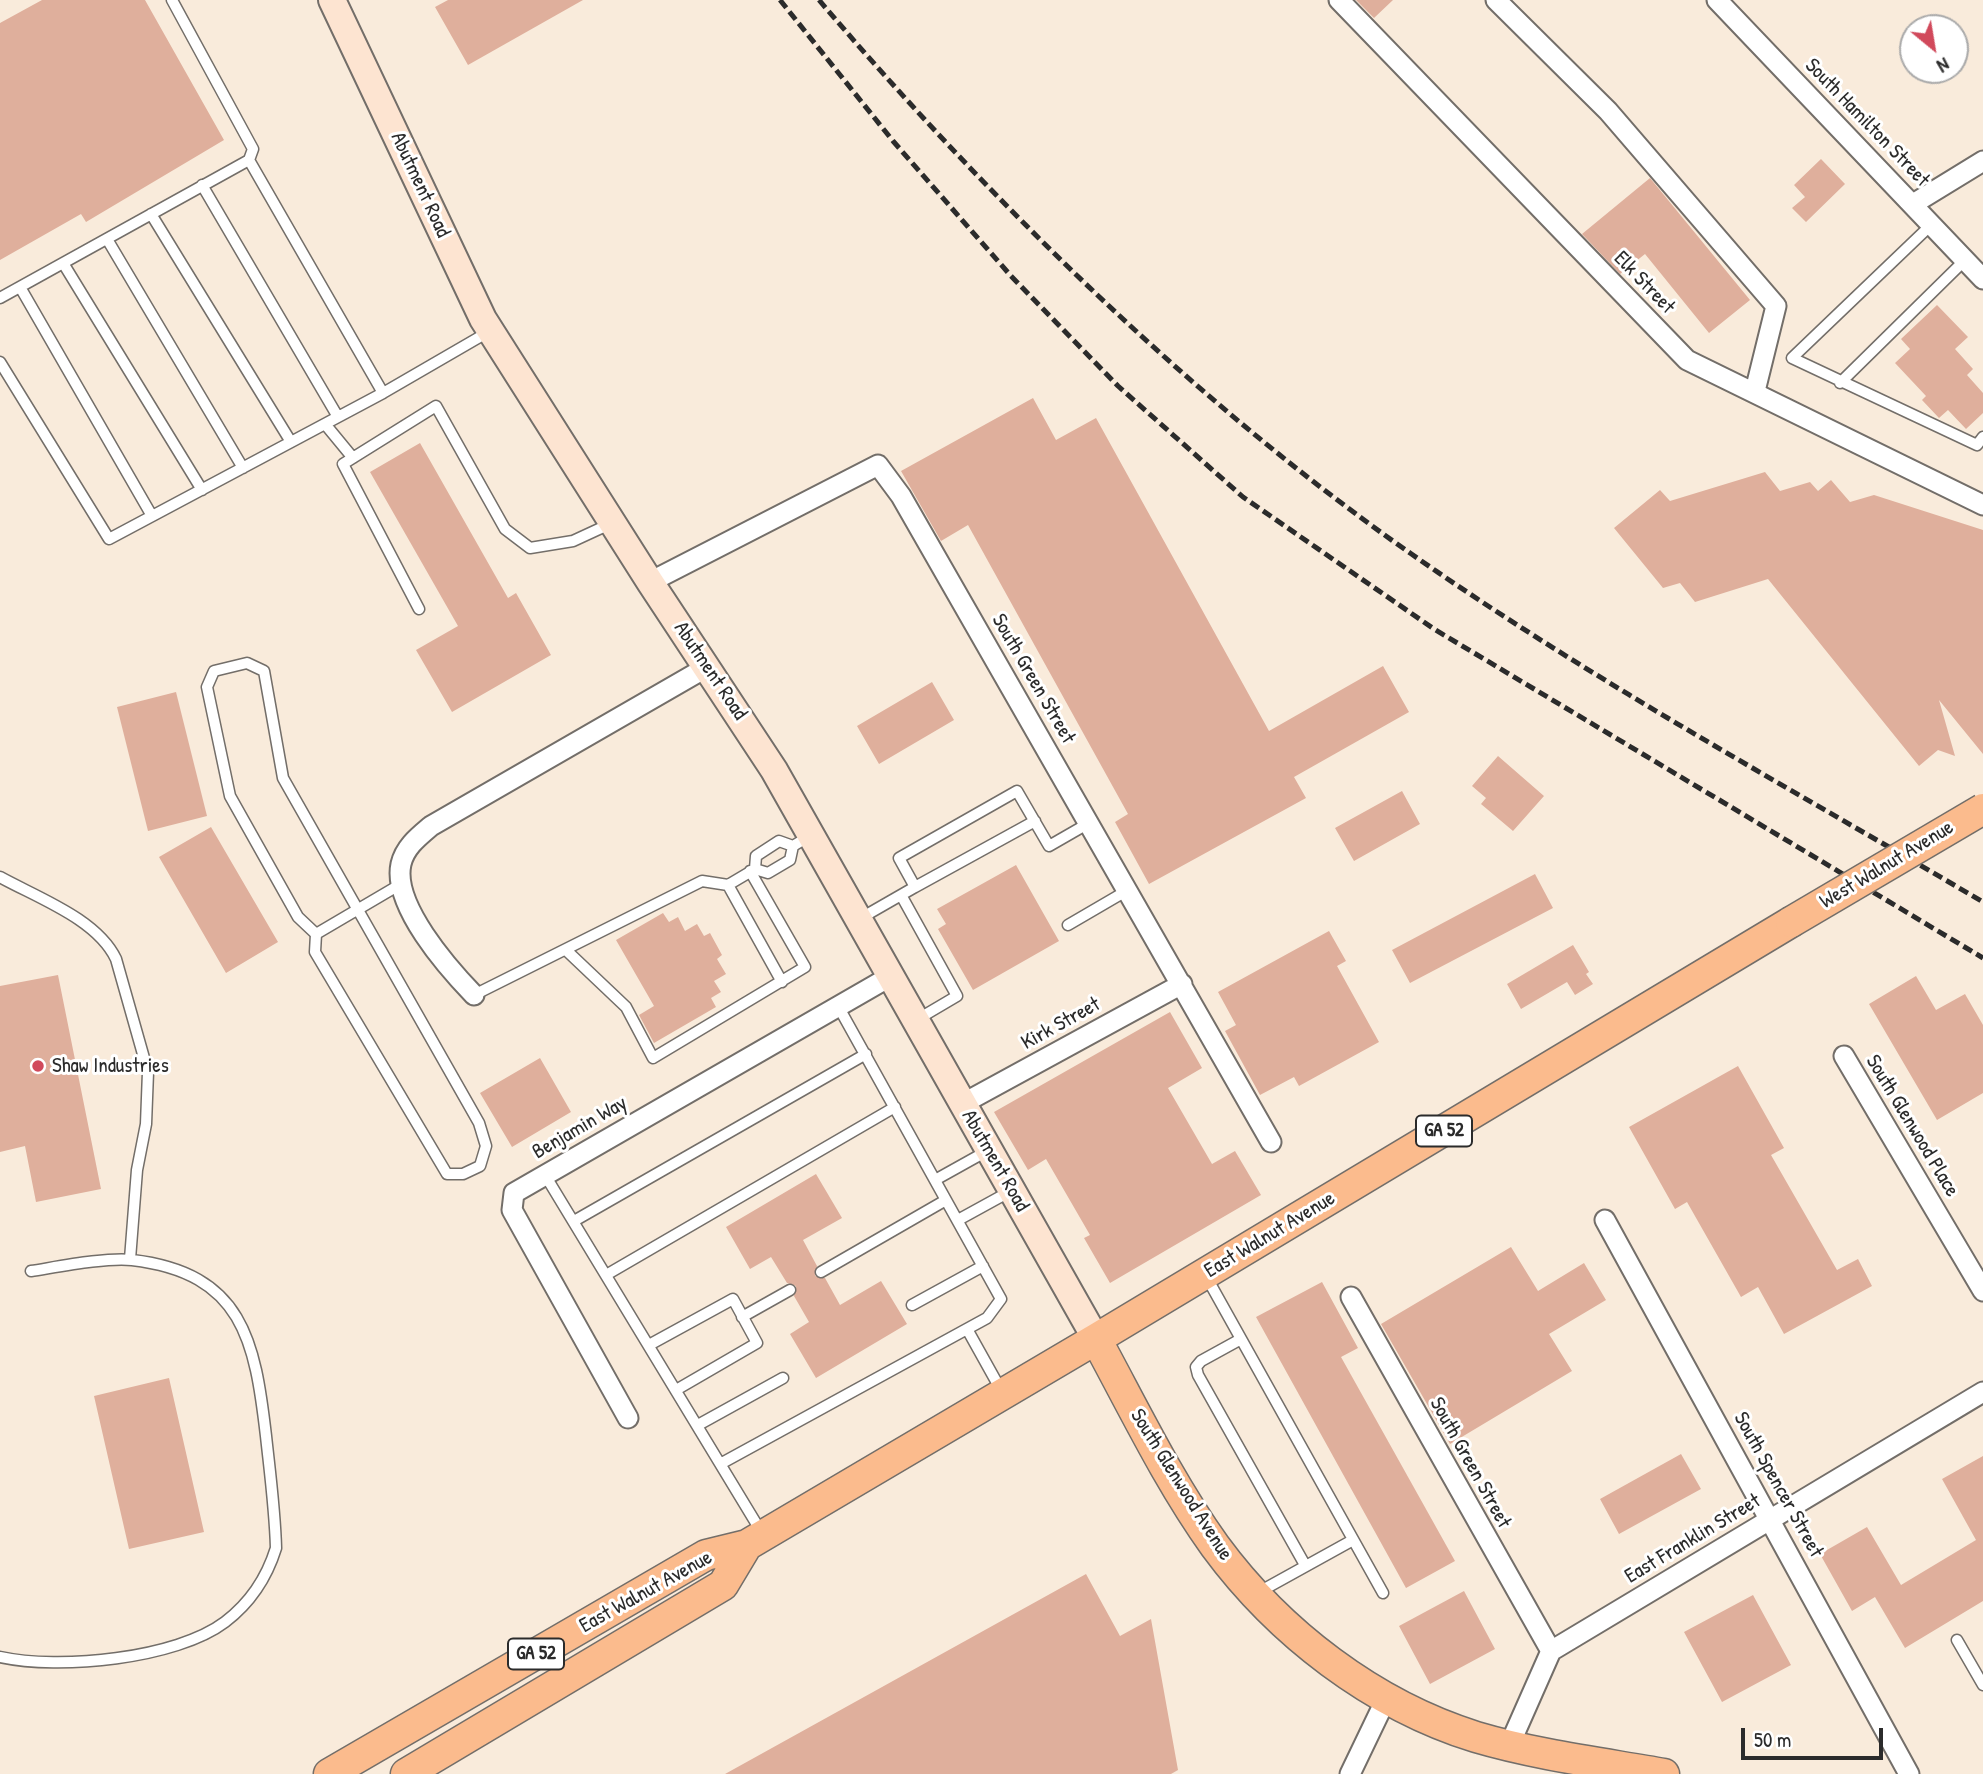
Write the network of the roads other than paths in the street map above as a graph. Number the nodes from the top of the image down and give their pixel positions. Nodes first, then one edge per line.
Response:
1 (172, 0) edge
2 (332, 0) edge
3 (1339, 0) edge
4 (1496, 0) edge
5 (1717, 0) edge
6 (249, 159) junction
7 (1983, 162) edge
8 (202, 185) junction
9 (1913, 204) junction
10 (151, 214) junction
11 (1932, 224) junction
12 (107, 239) junction
13 (1965, 260) junction
14 (63, 263) junction
15 (1983, 279) edge
16 (20, 287) junction
17 (0, 298) edge
18 (490, 330) junction
19 (0, 362) edge
20 (1840, 383) junction
21 (1755, 391) junction
22 (383, 393) junction
23 (338, 417) junction
24 (325, 424) junction
25 (1983, 438) edge
26 (292, 442) junction
27 (353, 458) junction
28 (243, 468) junction
29 (202, 490) junction
30 (1983, 505) edge
31 (152, 516) junction
32 (612, 523) junction
33 (650, 582) junction
34 (419, 608) dead end
35 (707, 667) junction
36 (1983, 809) edge
37 (1035, 821) junction
38 (1089, 823) junction
39 (802, 841) junction
40 (752, 870) junction
41 (0, 877) edge
42 (401, 884) junction
43 (728, 885) junction
44 (915, 887) junction
45 (1128, 890) junction
46 (901, 895) junction
47 (356, 910) junction
48 (859, 919) junction
49 (1791, 922) joint
50 (1068, 925) dead end
51 (316, 934) junction
52 (567, 951) junction
53 (891, 976) junction
54 (782, 982) junction
55 (1182, 984) junction
56 (474, 995) joint
57 (838, 1006) junction
58 (916, 1020) junction
59 (866, 1054) junction
60 (1844, 1056) dead end
61 (962, 1104) junction
62 (895, 1107) junction
63 (1271, 1142) dead end
64 (989, 1150) junction
65 (545, 1174) junction
66 (935, 1180) junction
67 (1011, 1190) junction
68 (946, 1200) junction
69 (958, 1220) junction
70 (1605, 1220) dead end
71 (574, 1222) junction
72 (131, 1259) junction
73 (983, 1266) junction
74 (31, 1271) dead end
75 (821, 1272) dead end
76 (1205, 1274) junction
77 (606, 1275) junction
78 (790, 1290) dead end
79 (1983, 1291) edge
80 (1351, 1297) dead end
81 (912, 1306) dead end
82 (743, 1317) junction
83 (967, 1329) junction
84 (1096, 1339) junction
85 (1241, 1339) junction
86 (649, 1345) junction
87 (783, 1378) dead end
88 (676, 1390) junction
89 (1983, 1392) edge
90 (1003, 1394) junction
91 (628, 1418) dead end
92 (698, 1425) junction
93 (723, 1463) junction
94 (1772, 1519) junction
95 (755, 1540) junction
96 (1353, 1540) junction
97 (1305, 1565) junction
98 (1383, 1594) dead end
99 (1255, 1595) junction
100 (1957, 1640) dead end
101 (1551, 1651) junction
102 (0, 1657) edge
103 (1983, 1685) edge
104 (1387, 1697) junction
105 (1509, 1746) junction
106 (329, 1774) edge
107 (406, 1774) edge
108 (1350, 1774) edge
109 (1664, 1774) edge
110 (1909, 1774) edge

1 - 6 lane
2 - 18 main road, Abutment Road
3 - 21 street, Elk Street
4 - 21 street
5 - 9 street, South Hamilton Street
6 - 8 lane
6 - 22 lane
7 - 9 street
8 - 10 lane
8 - 23 lane
9 - 11 street, South Hamilton Street
10 - 12 lane
10 - 26 lane
11 - 13 street, South Hamilton Street
11 - 20 lane
12 - 14 lane
12 - 28 lane
13 - 15 street, South Hamilton Street
13 - 20 lane
14 - 16 lane
14 - 29 lane
16 - 17 lane
16 - 31 lane
18 - 22 lane
18 - 32 main road, Abutment Road
19 - 31 lane
20 - 25 lane
21 - 30 street, Elk Street
22 - 23 lane
23 - 24 lane
24 - 26 lane
24 - 27 lane
26 - 28 lane
27 - 32 lane
27 - 34 lane
28 - 29 lane
29 - 31 lane
32 - 33 main road, Abutment Road
33 - 35 main road, Abutment Road
33 - 38 street, South Green Street
35 - 39 main road, Abutment Road
35 - 42 street
36 - 49 main road, West Walnut Avenue / GA 52, bridge
37 - 38 lane
37 - 44 lane
37 - 44 lane
38 - 45 street, South Green Street
39 - 40 lane
39 - 40 lane
39 - 48 main road, Abutment Road
40 - 43 lane
40 - 54 lane
41 - 72 lane
42 - 47 lane
42 - 56 street
43 - 52 lane
43 - 54 lane
44 - 46 lane
45 - 50 lane
45 - 55 street, South Green Street
46 - 48 lane
46 - 58 lane
47 - 51 lane
47 - 51 lane
47 - 51 lane
48 - 53 main road, Abutment Road
49 - 76 main road, East Walnut Avenue / GA 52
52 - 54 lane
52 - 56 lane
53 - 57 street, Benjamin Way
53 - 58 main road, Abutment Road
55 - 61 street, Kirk Street
55 - 63 street, South Green Street
57 - 59 lane
57 - 65 street, Benjamin Way
58 - 61 main road, Abutment Road
59 - 62 lane
59 - 71 lane
60 - 79 street, South Glenwood Place
61 - 64 main road, Abutment Road
62 - 66 lane
62 - 77 lane
64 - 66 lane
64 - 67 main road, Abutment Road
65 - 71 lane
65 - 91 street, Benjamin Way
66 - 68 lane
67 - 69 lane
67 - 84 main road, Abutment Road
68 - 69 lane
68 - 75 lane
69 - 73 lane
70 - 94 street, South Spencer Street
71 - 77 lane
72 - 74 lane
72 - 102 lane
73 - 81 lane
73 - 83 lane
76 - 84 main road, East Walnut Avenue / GA 52
76 - 85 lane
77 - 86 lane
78 - 82 lane
80 - 101 street, South Green Street
82 - 86 lane
82 - 88 lane
83 - 90 lane
83 - 93 lane
84 - 90 main road, East Walnut Avenue / GA 52
84 - 99 main road, South Glenwood Avenue
85 - 96 lane
85 - 97 lane
86 - 88 lane
87 - 92 lane
88 - 92 lane
89 - 94 street, East Franklin Street
90 - 95 main road, East Walnut Avenue / GA 52
92 - 93 lane
93 - 95 lane
94 - 101 street, East Franklin Street
94 - 110 street, South Spencer Street
95 - 106 main road, East Walnut Avenue / GA 52
95 - 107 main road, East Walnut Avenue / GA 52
96 - 97 lane
96 - 98 lane
97 - 99 lane
99 - 104 main road, South Glenwood Avenue
100 - 103 lane
101 - 105 street
104 - 105 main road, South Glenwood Avenue
104 - 108 street
105 - 109 main road, South Glenwood Avenue

